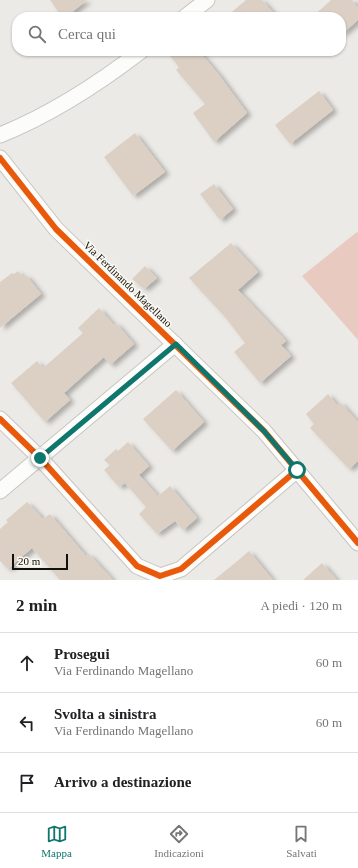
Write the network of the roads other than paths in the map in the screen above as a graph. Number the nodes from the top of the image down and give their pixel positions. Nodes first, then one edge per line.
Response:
1 (207, 0) edge
2 (191, 12) edge
3 (135, 56) edge
4 (0, 135) edge
5 (0, 158) edge
6 (176, 344) junction
7 (0, 419) edge
8 (40, 458) junction
9 (297, 470) junction
10 (0, 491) edge
11 (358, 543) edge

1 - 2 street
3 - 4 street
5 - 6 street, Via Ferdinando Magellano
6 - 8 street
6 - 9 street, Via Ferdinando Magellano
7 - 8 street
8 - 9 street
8 - 10 street
9 - 11 street, Via Ferdinando Magellano

